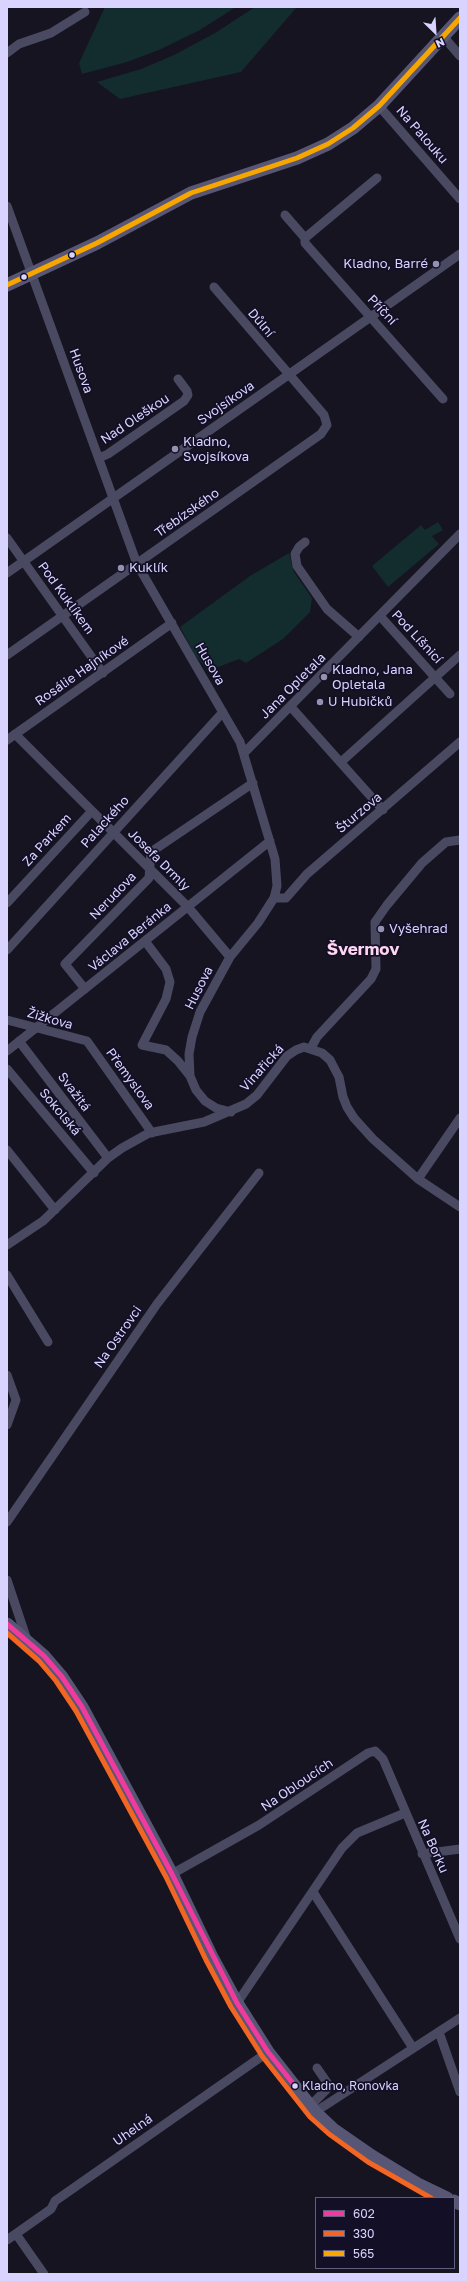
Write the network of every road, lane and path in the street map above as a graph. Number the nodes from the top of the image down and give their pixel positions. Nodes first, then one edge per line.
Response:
1 (85, 12) dead end
2 (460, 18) edge
3 (443, 36) junction
4 (7, 53) edge
5 (460, 56) edge
6 (379, 106) junction
7 (377, 178) dead end
8 (460, 199) edge
9 (7, 206) edge
10 (285, 215) dead end
11 (305, 238) junction
12 (460, 254) edge
13 (32, 272) junction
14 (7, 285) edge
15 (214, 287) dead end
16 (372, 316) junction
17 (288, 375) junction
18 (178, 379) dead end
19 (443, 399) dead end
20 (99, 458) junction
21 (113, 497) junction
22 (460, 534) edge
23 (7, 538) edge
24 (305, 542) dead end
25 (24, 562) junction
26 (137, 564) junction
27 (7, 573) edge
28 (63, 616) junction
29 (380, 616) junction
30 (172, 623) junction
31 (359, 637) junction
32 (7, 655) edge
33 (460, 655) edge
34 (103, 673) junction
35 (435, 676) junction
36 (450, 694) dead end
37 (291, 707) junction
38 (223, 712) junction
39 (15, 734) junction
40 (7, 740) edge
41 (460, 742) edge
42 (244, 753) junction
43 (341, 762) junction
44 (253, 783) junction
45 (383, 810) junction
46 (91, 812) junction
47 (113, 833) junction
48 (460, 840) edge
49 (270, 841) junction
50 (149, 871) junction
51 (274, 898) junction
52 (7, 903) edge
53 (188, 907) junction
54 (145, 941) junction
55 (8, 947) edge
56 (230, 957) junction
57 (85, 990) junction
58 (7, 1020) edge
59 (36, 1028) junction
60 (19, 1041) junction
61 (87, 1041) joint
62 (311, 1048) junction
63 (7, 1051) edge
64 (7, 1069) edge
65 (190, 1076) junction
66 (231, 1112) junction
67 (460, 1118) edge
68 (152, 1133) junction
69 (7, 1150) edge
70 (108, 1158) junction
71 (94, 1173) junction
72 (259, 1173) dead end
73 (418, 1179) junction
74 (460, 1207) edge
75 (55, 1210) junction
76 (8, 1243) edge
77 (7, 1275) edge
78 (48, 1342) dead end
79 (7, 1375) edge
80 (7, 1425) edge
81 (7, 1522) edge
82 (7, 1580) edge
83 (7, 1624) edge
84 (27, 1640) junction
85 (405, 1813) junction
86 (460, 1849) edge
87 (422, 1854) junction
88 (172, 1874) junction
89 (313, 1892) junction
90 (460, 1939) edge
91 (237, 2003) junction
92 (460, 2018) edge
93 (439, 2032) junction
94 (413, 2048) junction
95 (268, 2052) junction
96 (317, 2068) dead end
97 (460, 2092) edge
98 (313, 2109) junction
99 (445, 2197) edge
100 (16, 2234) junction
101 (7, 2240) edge
102 (44, 2274) edge

1 - 4 street
2 - 3 main road
3 - 5 street
3 - 6 main road
6 - 8 street, Na Palouku
6 - 13 main road
7 - 11 street
9 - 13 street, Husova
10 - 11 street, Příční
11 - 16 street, Příční
12 - 16 street, Svojsíkova
13 - 14 main road
13 - 20 street, Husova
15 - 17 street, Důlní
16 - 17 street, Svojsíkova
16 - 19 street, Příční
17 - 21 street, Svojsíkova
17 - 26 street, Třebízského
18 - 20 street, Nad Oleškou
20 - 21 street, Husova
21 - 25 street, Svojsíkova
21 - 26 street, Husova
22 - 29 street, Jana Opletala
23 - 25 street, Pod Kuklíkem
24 - 31 street
25 - 27 street, Svojsíkova
25 - 28 street, Pod Kuklíkem
26 - 28 street, Třebízského
26 - 30 street, Husova
28 - 32 street, Třebízského
28 - 34 street, Pod Kuklíkem
29 - 31 street, Jana Opletala
29 - 35 street, Pod Líšnicí
30 - 34 street, Rosálie Hajníkové
30 - 38 street, Husova
31 - 37 street, Jana Opletala
33 - 35 street
34 - 39 street, Rosálie Hajníkové
35 - 36 street, Pod Líšnicí
35 - 43 street
37 - 42 street, Jana Opletala
37 - 43 street
38 - 42 street, Husova
38 - 47 street, Palackého
39 - 40 street, Rosálie Hajníkové
39 - 46 street, Josefa Drmly
41 - 45 street, Šturzova
42 - 44 street, Husova
43 - 45 street
44 - 49 street, Husova
44 - 50 street, Nerudova
45 - 51 street, Šturzova
46 - 47 street, Josefa Drmly
46 - 52 street, Za Parkem
47 - 50 street, Josefa Drmly
47 - 55 street, Palackého
48 - 62 street
49 - 51 street, Husova
49 - 53 street, Václava Beránka
50 - 53 street, Josefa Drmly
50 - 57 street, Nerudova
51 - 56 street, Husova
53 - 54 street, Václava Beránka
53 - 56 street, Josefa Drmly
54 - 57 street, Václava Beránka
54 - 65 street
56 - 65 street, Husova
57 - 59 street, Václava Beránka
58 - 59 street, Žižkova
59 - 60 street, Václava Beránka
59 - 61 street, Žižkova
60 - 63 street, Václava Beránka
60 - 70 street, Svažitá
61 - 68 street, Přemyslova
62 - 66 street, Vinařická
62 - 73 street
64 - 71 street, Sokolská
65 - 66 street, Husova
66 - 68 street, Vinařická
67 - 73 street
68 - 70 street, Vinařická
69 - 75 street
70 - 71 street, Vinařická
71 - 75 street, Vinařická
72 - 81 street, Na Ostrovci
73 - 74 street
75 - 76 street, Vinařická
77 - 78 street
79 - 80 street
82 - 84 street
83 - 84 main road
84 - 88 main road
85 - 87 street, Na Borku
85 - 88 street, Na Obloucích
85 - 89 street, Na Borku
86 - 87 street
87 - 90 street, Na Borku
88 - 91 main road
89 - 91 street, Na Borku
89 - 94 street
91 - 95 main road
92 - 93 street
93 - 94 street
93 - 97 street
94 - 98 street
95 - 98 main road
95 - 100 street, Uhelná
96 - 98 street
98 - 99 main road
100 - 101 street, Uhelná
100 - 102 street

